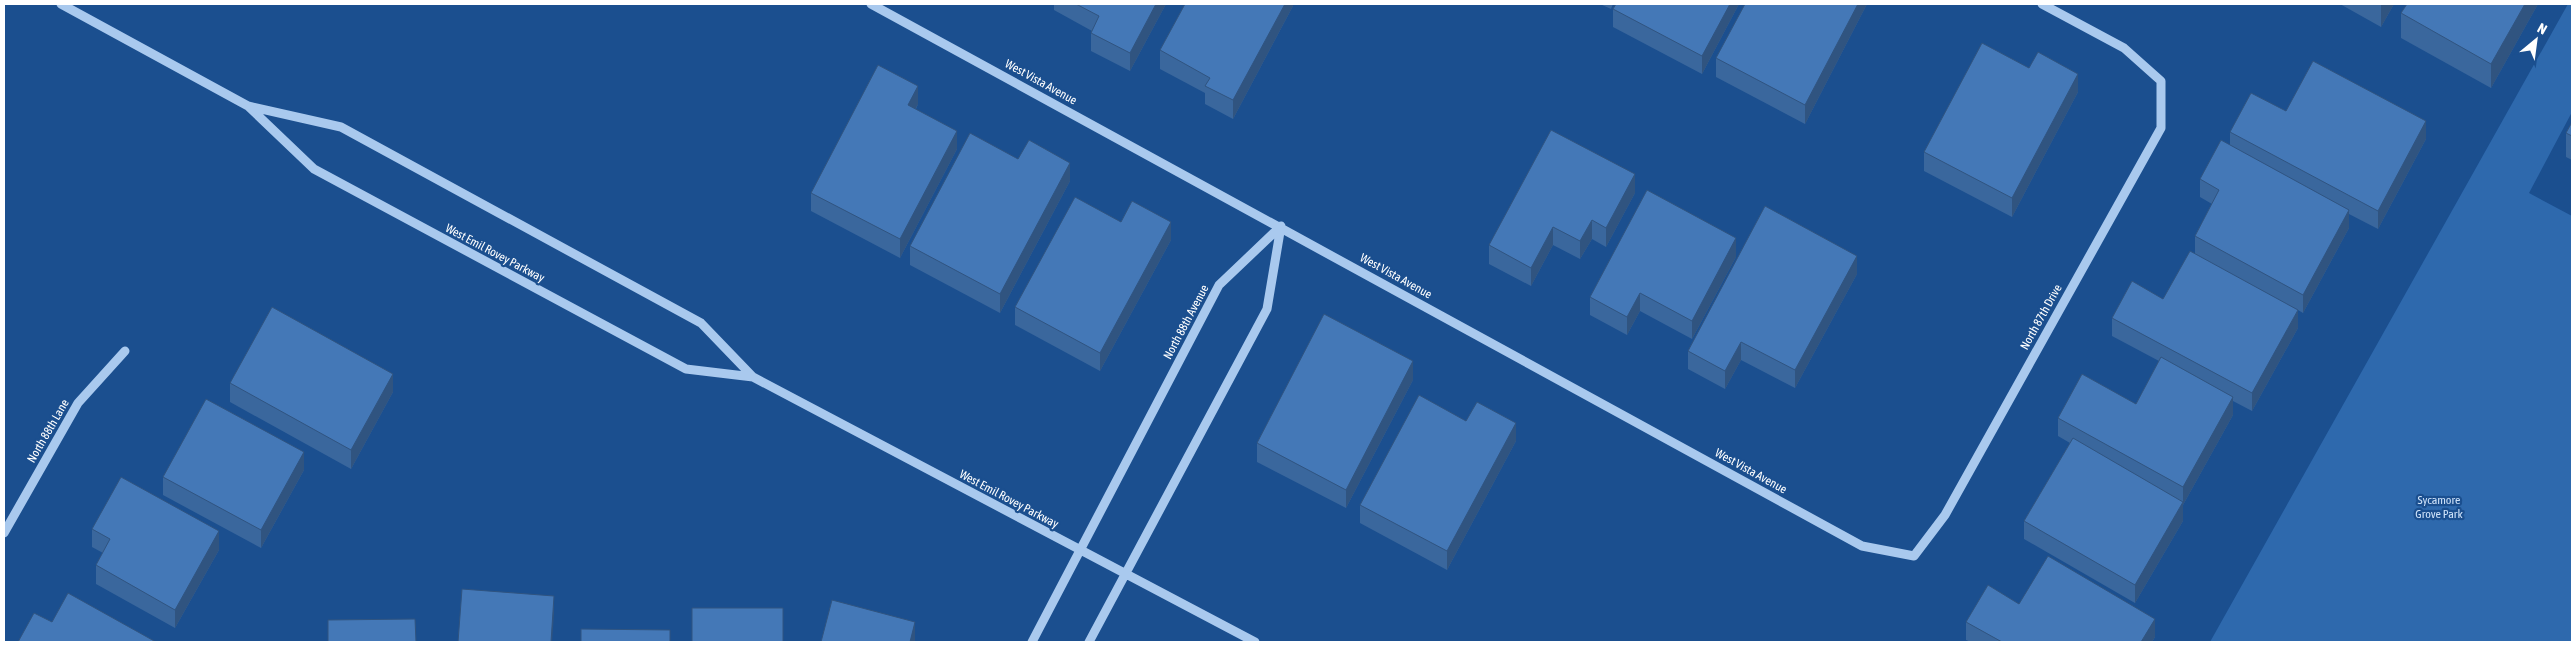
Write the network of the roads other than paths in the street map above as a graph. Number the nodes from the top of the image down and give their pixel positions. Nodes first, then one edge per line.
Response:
1 (61, 4) edge
2 (871, 4) edge
3 (2042, 4) edge
4 (248, 106) junction
5 (1281, 226) junction
6 (125, 351) dead end
7 (753, 377) junction
8 (4, 533) edge
9 (1080, 550) junction
10 (1914, 556) joint
11 (1126, 575) junction
12 (1032, 642) edge
13 (1089, 642) edge
14 (1255, 642) edge

1 - 4 street, West Emil Rovey Parkway
2 - 5 street, West Vista Avenue
3 - 10 street, North 87th Drive
4 - 7 street, West Emil Rovey Parkway
4 - 7 street, West Emil Rovey Parkway
5 - 9 street, North 88th Avenue
5 - 10 street, West Vista Avenue
5 - 11 street
6 - 8 street, North 88th Lane
7 - 9 street, West Emil Rovey Parkway
9 - 11 street, West Emil Rovey Parkway
9 - 12 street, North 88th Avenue
11 - 13 street
11 - 14 street, West Emil Rovey Parkway

